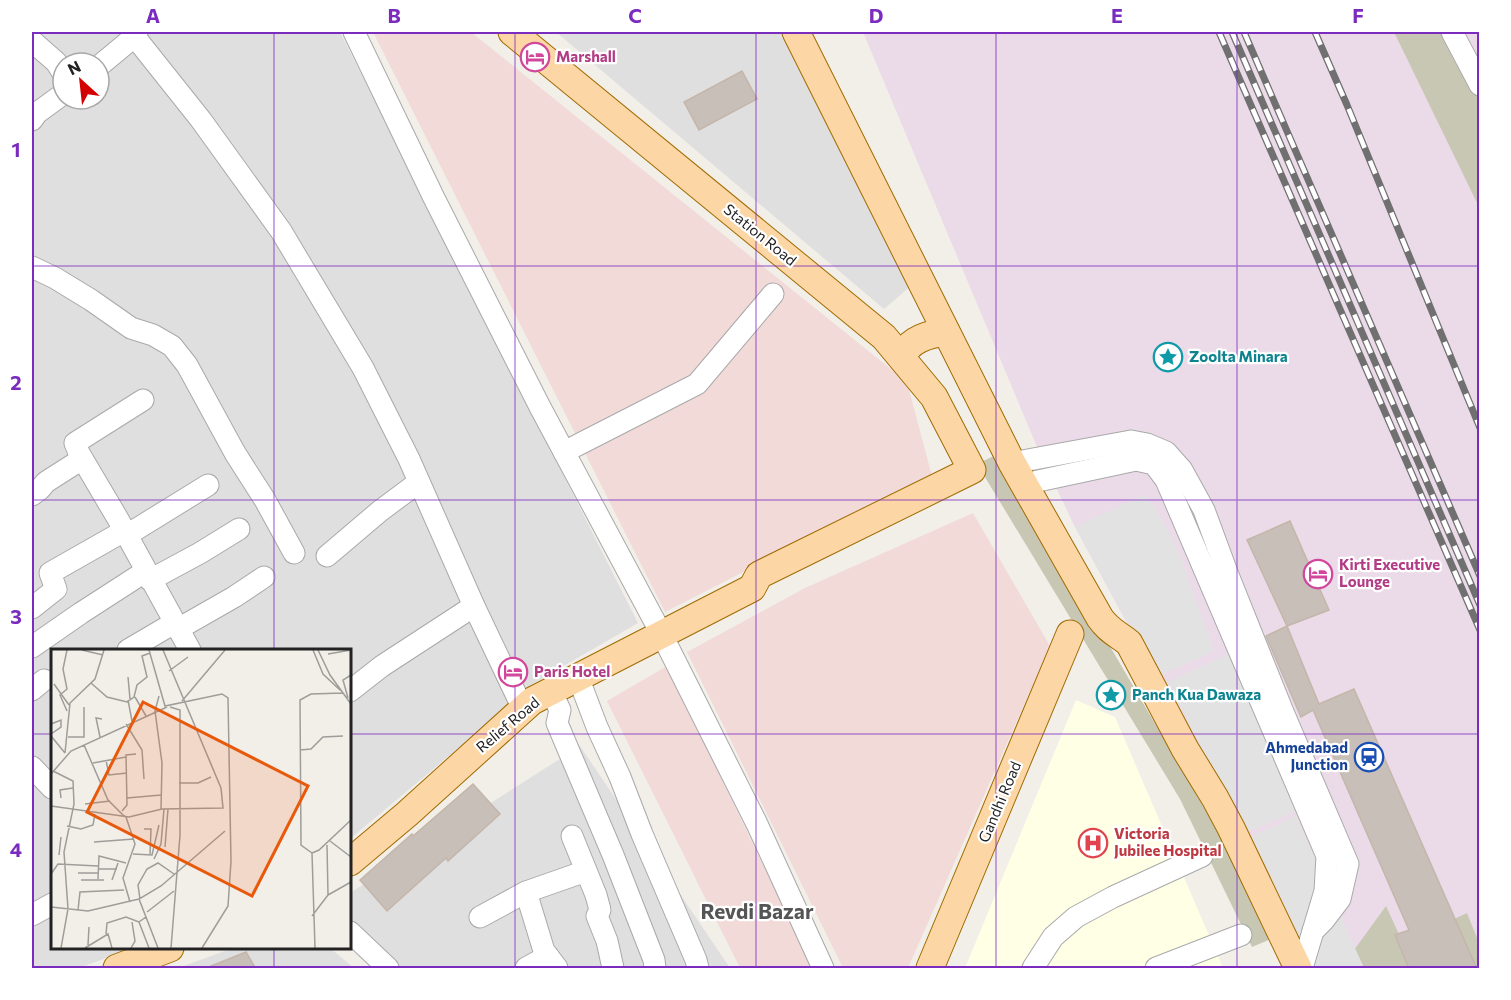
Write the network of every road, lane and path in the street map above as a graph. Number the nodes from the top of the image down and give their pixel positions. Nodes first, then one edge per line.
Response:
1 (354, 32) edge
2 (512, 32) edge
3 (796, 32) edge
4 (1452, 32) edge
5 (134, 33) edge
6 (32, 41) edge
7 (111, 55) edge
8 (51, 58) edge
9 (1479, 85) edge
10 (51, 103) edge
11 (32, 120) edge
12 (32, 267) edge
13 (773, 294) dead end
14 (946, 332) junction
15 (902, 358) junction
16 (143, 400) dead end
17 (564, 452) junction
18 (82, 459) junction
19 (1018, 473) junction
20 (977, 477) joint
21 (419, 482) junction
22 (208, 485) dead end
23 (32, 495) edge
24 (238, 529) dead end
25 (125, 533) junction
26 (294, 553) dead end
27 (327, 556) dead end
28 (148, 575) junction
29 (264, 577) dead end
30 (474, 606) junction
31 (32, 608) edge
32 (176, 626) junction
33 (1070, 634) dead end
34 (662, 635) junction
35 (32, 647) edge
36 (132, 649) edge
37 (189, 649) edge
38 (578, 677) junction
39 (351, 690) edge
40 (550, 691) junction
41 (523, 709) junction
42 (32, 767) edge
43 (51, 787) edge
44 (572, 836) dead end
45 (1202, 856) dead end
46 (351, 861) edge
47 (586, 871) junction
48 (526, 892) junction
49 (51, 905) edge
50 (32, 915) edge
51 (480, 917) dead end
52 (1313, 931) junction
53 (351, 933) edge
54 (1241, 935) dead end
55 (168, 949) edge
56 (553, 962) edge
57 (117, 969) edge
58 (388, 969) edge
59 (526, 969) edge
60 (613, 969) edge
61 (655, 969) edge
62 (698, 969) edge
63 (823, 969) edge
64 (930, 969) edge
65 (1033, 969) edge
66 (1155, 969) edge
67 (1300, 969) edge

1 - 17 street
2 - 15 main road, Station Road
3 - 14 main road
4 - 9 street
5 - 7 street
5 - 21 street
6 - 8 street
10 - 11 street
12 - 26 street
13 - 17 street
14 - 15 main road
14 - 19 main road
15 - 20 main road, Station Road
16 - 18 street
17 - 34 street
18 - 23 street
18 - 25 street
19 - 52 street
19 - 52 street
19 - 67 main road
20 - 34 main road, Relief Road
21 - 27 street
21 - 30 street
22 - 25 street
24 - 28 street
25 - 28 street
25 - 31 street
28 - 32 street
28 - 35 street
29 - 32 street
30 - 39 street
30 - 41 street
32 - 36 street
32 - 37 street
33 - 64 main road, Gandhi Road
34 - 38 main road, Relief Road
34 - 63 street
38 - 40 main road, Relief Road
38 - 62 street
40 - 41 main road, Relief Road
40 - 61 street
41 - 46 main road, Relief Road
42 - 43 street
44 - 47 street
45 - 65 street
47 - 48 street
47 - 60 street
48 - 51 street
48 - 56 street
49 - 50 street
52 - 67 street
53 - 58 street
54 - 66 street
55 - 57 main road
56 - 59 street

